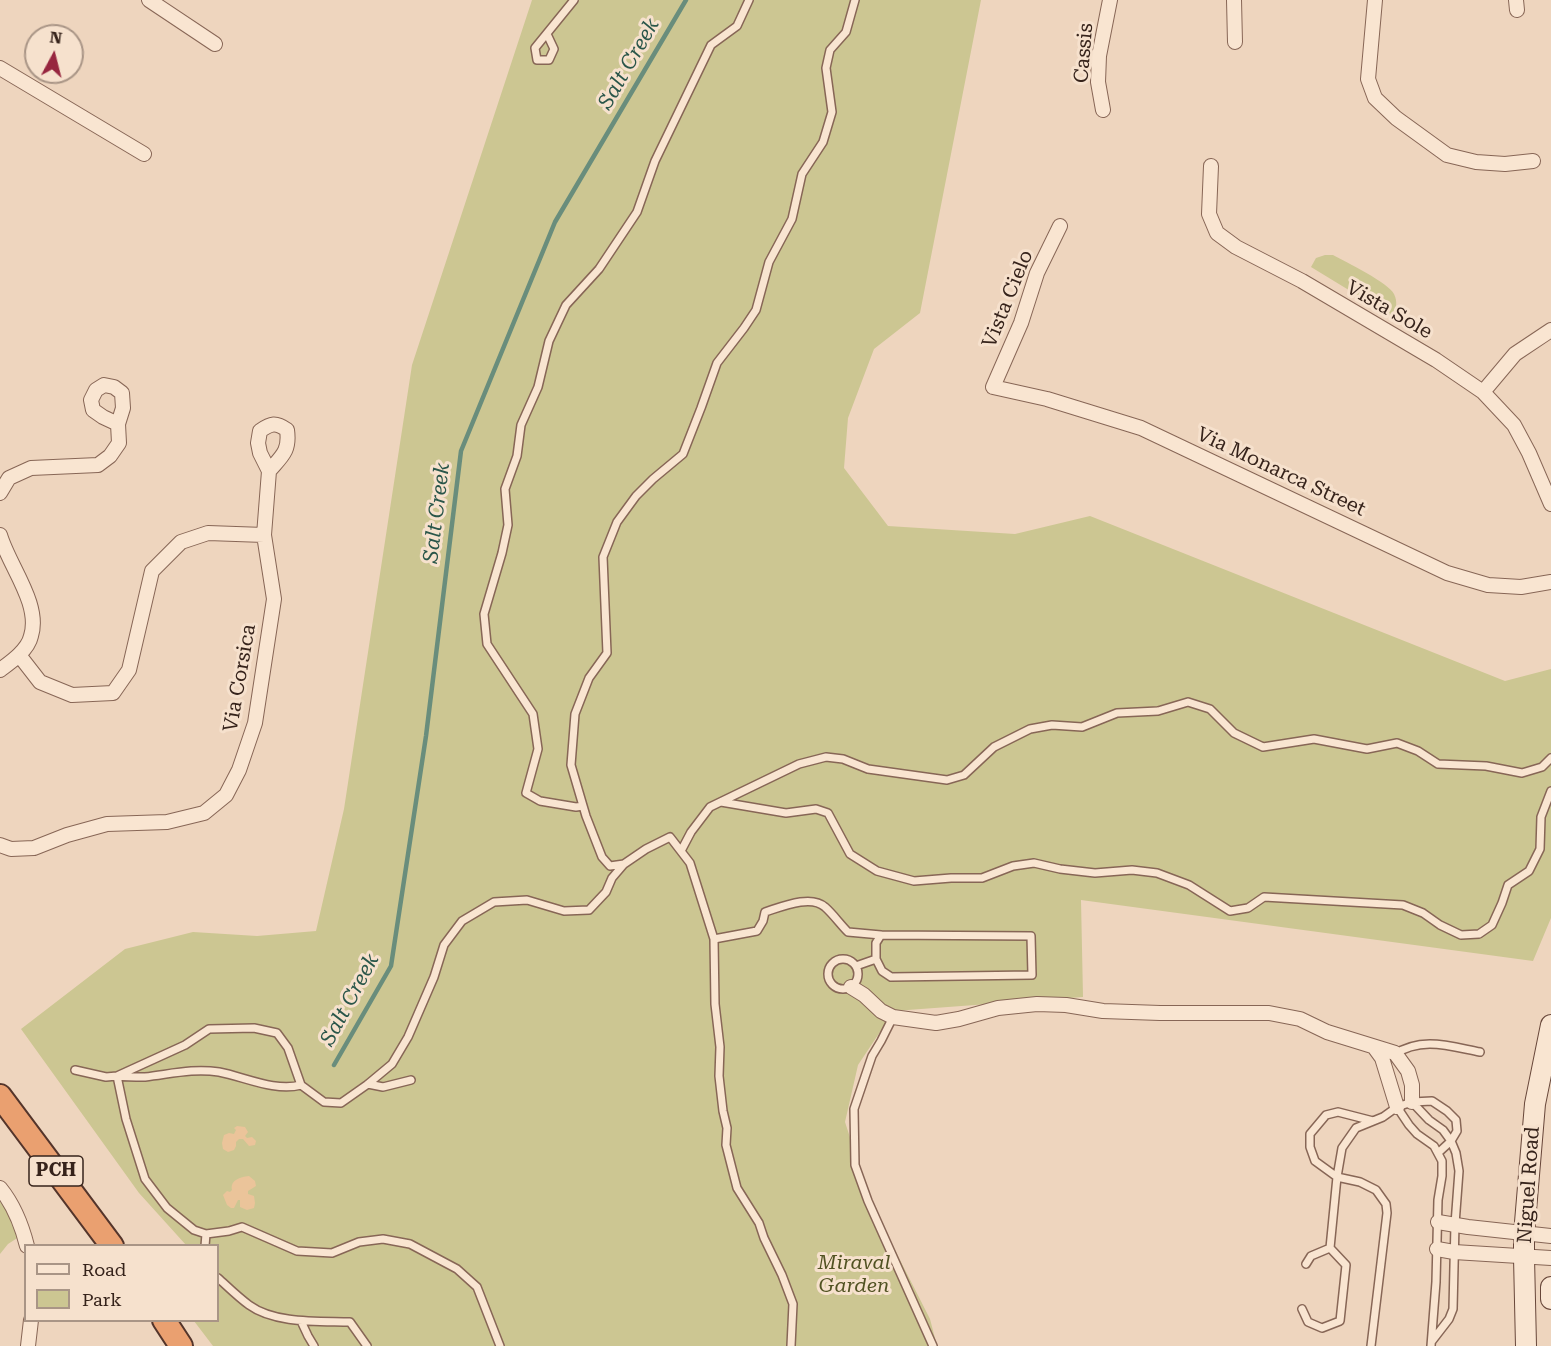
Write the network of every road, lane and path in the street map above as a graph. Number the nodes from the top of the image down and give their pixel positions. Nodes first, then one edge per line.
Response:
1 (149, 0) edge
2 (574, 0) edge
3 (749, 0) edge
4 (855, 0) edge
5 (1110, 0) edge
6 (1234, 0) edge
7 (1375, 0) edge
8 (547, 34) dead end
9 (1235, 42) dead end
10 (215, 44) dead end
11 (0, 68) edge
12 (1103, 110) dead end
13 (144, 154) dead end
14 (1533, 161) dead end
15 (1210, 166) dead end
16 (1060, 226) dead end
17 (1551, 330) edge
18 (993, 387) joint
19 (1483, 392) junction
20 (118, 424) dead end
21 (269, 471) dead end
22 (0, 493) edge
23 (1551, 504) edge
24 (0, 535) edge
25 (264, 535) junction
26 (1551, 582) edge
27 (19, 655) junction
28 (0, 670) edge
29 (1551, 758) edge
30 (1551, 791) edge
31 (722, 802) junction
32 (583, 806) junction
33 (0, 845) edge
34 (681, 851) junction
35 (624, 864) junction
36 (881, 935) junction
37 (714, 939) junction
38 (876, 959) junction
39 (856, 966) junction
40 (851, 987) junction
41 (893, 1017) junction
42 (1551, 1025) edge
43 (1374, 1047) junction
44 (1480, 1052) dead end
45 (1395, 1053) junction
46 (1383, 1062) junction
47 (75, 1070) dead end
48 (117, 1076) junction
49 (411, 1080) dead end
50 (368, 1084) junction
51 (301, 1085) junction
52 (0, 1096) edge
53 (1412, 1102) junction
54 (1397, 1107) junction
55 (1373, 1121) junction
56 (1451, 1141) junction
57 (1438, 1153) junction
58 (1337, 1177) junction
59 (0, 1188) edge
60 (1438, 1222) junction
61 (1455, 1224) junction
62 (207, 1234) junction
63 (1524, 1234) junction
64 (1551, 1236) edge
65 (27, 1244) edge
66 (111, 1244) edge
67 (205, 1244) edge
68 (1330, 1248) junction
69 (1437, 1249) junction
70 (1454, 1252) junction
71 (1524, 1257) junction
72 (1551, 1258) edge
73 (1306, 1264) dead end
74 (219, 1279) edge
75 (1551, 1287) edge
76 (1551, 1299) edge
77 (1302, 1309) dead end
78 (301, 1321) junction
79 (31, 1322) edge
80 (165, 1322) edge
81 (1431, 1343) edge
82 (28, 1346) edge
83 (181, 1346) edge
84 (314, 1346) edge
85 (367, 1346) edge
86 (500, 1346) edge
87 (791, 1346) edge
88 (933, 1346) edge
89 (1371, 1346) edge
90 (1526, 1346) edge

1 - 10 street
2 - 8 lane
3 - 32 lane
4 - 32 lane
5 - 12 street, Cassis
6 - 9 street
7 - 14 street
11 - 13 street
15 - 19 street, Vista Sole
16 - 18 street, Vista Cielo
17 - 19 street
18 - 26 street, Via Monarca Street
19 - 23 street, Vista Sole
20 - 22 street
21 - 25 street, Via Corsica
24 - 27 street
25 - 27 street
25 - 33 street, Via Corsica
27 - 28 street
29 - 31 lane
30 - 31 lane
31 - 34 lane
32 - 35 lane
34 - 35 lane
34 - 37 lane
35 - 50 lane
36 - 37 lane
36 - 38 lane
36 - 38 lane
37 - 87 lane
38 - 39 lane
39 - 40 lane
39 - 40 lane
40 - 41 street
41 - 43 street
41 - 88 lane
42 - 63 main road, Niguel Road
43 - 45 street
43 - 46 street
44 - 45 lane
45 - 46 lane
45 - 53 street
46 - 54 street
47 - 48 lane
48 - 51 lane
48 - 51 lane
48 - 62 lane
49 - 50 lane
50 - 51 lane
52 - 66 highway, PCH
53 - 54 lane
53 - 56 lane
53 - 56 lane
54 - 55 lane
54 - 57 lane
55 - 58 lane
55 - 58 lane
56 - 57 lane
56 - 61 lane
57 - 60 lane
58 - 68 lane
58 - 89 lane
59 - 65 street
60 - 61 street
60 - 69 lane
61 - 63 street
61 - 70 lane
62 - 67 lane
62 - 86 lane
63 - 64 street
63 - 71 main road, Niguel Road
68 - 73 lane
68 - 77 lane
69 - 70 street
69 - 81 lane
70 - 71 street
70 - 81 lane
71 - 72 street
71 - 90 main road, Niguel Road
74 - 78 lane
75 - 76 main road
78 - 84 lane
78 - 85 lane
79 - 82 street
80 - 83 highway

